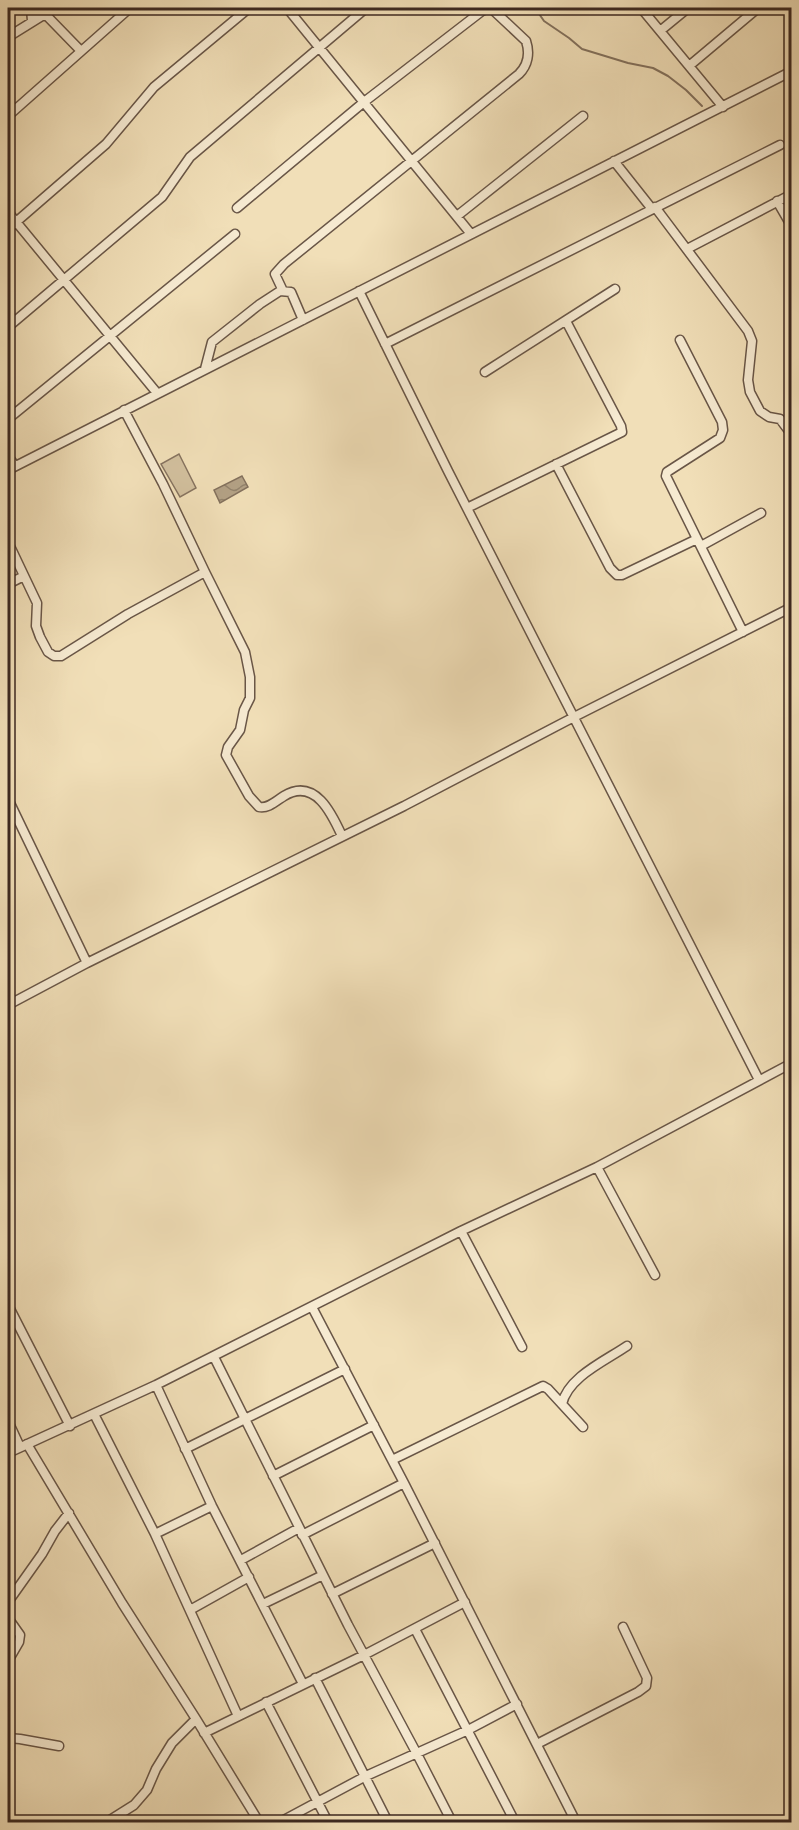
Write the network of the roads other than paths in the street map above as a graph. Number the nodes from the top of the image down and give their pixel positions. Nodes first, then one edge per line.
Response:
1 (31, 8) edge
2 (130, 8) edge
3 (249, 8) edge
4 (286, 8) edge
5 (366, 8) edge
6 (640, 8) edge
7 (688, 8) edge
8 (758, 8) edge
9 (33, 21) junction
10 (660, 31) junction
11 (8, 37) edge
12 (319, 47) junction
13 (81, 51) junction
14 (689, 66) junction
15 (792, 71) edge
16 (364, 102) junction
17 (723, 107) junction
18 (8, 116) edge
19 (583, 116) dead end
20 (780, 145) dead end
21 (614, 160) junction
22 (412, 161) junction
23 (792, 194) edge
24 (777, 201) junction
25 (237, 208) dead end
26 (653, 208) junction
27 (8, 212) edge
28 (457, 216) junction
29 (16, 222) junction
30 (792, 227) edge
31 (8, 229) edge
32 (235, 234) dead end
33 (471, 234) junction
34 (687, 249) junction
35 (63, 281) junction
36 (615, 289) dead end
37 (283, 291) junction
38 (358, 291) junction
39 (303, 320) junction
40 (566, 321) junction
41 (8, 327) edge
42 (109, 338) junction
43 (680, 340) dead end
44 (385, 344) junction
45 (205, 369) junction
46 (485, 372) dead end
47 (157, 393) junction
48 (124, 410) junction
49 (8, 419) edge
50 (792, 435) edge
51 (8, 456) edge
52 (556, 464) junction
53 (11, 467) edge
54 (467, 508) junction
55 (760, 513) dead end
56 (8, 542) edge
57 (699, 542) junction
58 (205, 572) junction
59 (24, 576) junction
60 (8, 584) edge
61 (792, 607) edge
62 (743, 632) junction
63 (574, 717) junction
64 (8, 799) edge
65 (342, 836) junction
66 (87, 963) junction
67 (8, 1005) edge
68 (792, 1064) edge
69 (759, 1080) junction
70 (597, 1167) junction
71 (461, 1231) junction
72 (656, 1275) dead end
73 (8, 1305) edge
74 (312, 1306) junction
75 (627, 1346) dead end
76 (522, 1347) dead end
77 (214, 1357) junction
78 (345, 1369) junction
79 (156, 1386) junction
80 (562, 1404) junction
81 (94, 1414) junction
82 (244, 1420) junction
83 (8, 1421) edge
84 (70, 1425) junction
85 (374, 1425) junction
86 (583, 1427) dead end
87 (23, 1445) junction
88 (185, 1449) junction
89 (8, 1453) edge
90 (392, 1460) junction
91 (273, 1476) junction
92 (404, 1483) junction
93 (212, 1506) junction
94 (69, 1513) junction
95 (301, 1532) junction
96 (155, 1534) junction
97 (435, 1543) junction
98 (241, 1560) junction
99 (322, 1575) junction
100 (249, 1577) junction
101 (332, 1594) junction
102 (8, 1602) edge
103 (465, 1602) junction
104 (263, 1604) junction
105 (190, 1610) junction
106 (8, 1618) edge
107 (623, 1628) dead end
108 (415, 1629) junction
109 (364, 1655) junction
110 (8, 1660) edge
111 (315, 1678) junction
112 (303, 1684) junction
113 (266, 1702) junction
114 (517, 1704) junction
115 (238, 1716) junction
116 (196, 1719) junction
117 (468, 1730) junction
118 (204, 1733) junction
119 (8, 1738) edge
120 (537, 1744) junction
121 (59, 1746) dead end
122 (417, 1754) junction
123 (366, 1776) junction
124 (317, 1802) junction
125 (8, 1821) edge
126 (12, 1822) edge
127 (107, 1822) edge
128 (259, 1822) edge
129 (280, 1822) edge
130 (328, 1822) edge
131 (388, 1822) edge
132 (452, 1822) edge
133 (515, 1822) edge
134 (573, 1822) edge

1 - 9 street
2 - 13 street
3 - 29 street
4 - 12 street
5 - 12 street
6 - 10 street
7 - 10 street
8 - 14 street
9 - 11 street
9 - 13 street
10 - 14 street
12 - 16 street
12 - 35 street
13 - 18 street
14 - 17 street
15 - 17 street
16 - 22 street
16 - 22 street
16 - 25 street
17 - 21 street
19 - 28 street
20 - 26 street
21 - 26 street
21 - 33 street
22 - 28 street
22 - 37 street
23 - 24 street
24 - 30 street
24 - 34 street
26 - 34 street
26 - 44 street
27 - 29 street
28 - 33 street
29 - 31 street
29 - 35 street
32 - 42 street
33 - 38 street
34 - 50 street
35 - 41 street
35 - 42 street
36 - 40 street
37 - 39 street
37 - 45 street
38 - 39 street
38 - 44 street
39 - 45 street
40 - 46 street
40 - 52 street
42 - 47 street
42 - 49 street
43 - 57 street
44 - 54 street
45 - 47 street
47 - 48 street
48 - 53 street
48 - 58 street
51 - 53 street
52 - 54 street
52 - 57 street
54 - 63 street
55 - 57 street
56 - 59 street
57 - 62 street
58 - 59 street
58 - 65 street
59 - 60 street
61 - 62 street
62 - 63 street
63 - 65 street
63 - 69 street
64 - 66 street
65 - 66 street
66 - 67 street
68 - 69 street
69 - 70 street
70 - 71 street
70 - 72 street
71 - 74 street
71 - 76 street
73 - 84 street
74 - 77 street
74 - 78 street
75 - 80 street
77 - 79 street
77 - 82 street
78 - 82 street
78 - 85 street
79 - 81 street
79 - 88 street
80 - 86 street
80 - 90 street
81 - 84 street
81 - 96 street
82 - 88 street
82 - 91 street
83 - 87 street
84 - 87 street
85 - 90 street
85 - 91 street
87 - 89 street
87 - 94 street
88 - 93 street
90 - 92 street
91 - 95 street
92 - 95 street
92 - 97 street
93 - 96 street
93 - 98 street
94 - 102 street
94 - 116 street
95 - 98 street
95 - 99 street
96 - 105 street
97 - 101 street
97 - 103 street
98 - 100 street
99 - 101 street
99 - 104 street
100 - 104 street
100 - 105 street
101 - 109 street
103 - 108 street
103 - 114 street
104 - 112 street
105 - 115 street
106 - 110 street
107 - 120 street
108 - 109 street
108 - 117 street
109 - 111 street
109 - 122 street
111 - 112 street
111 - 123 street
112 - 113 street
113 - 115 street
113 - 124 street
114 - 117 street
114 - 120 street
115 - 118 street
116 - 118 street
116 - 127 street
117 - 122 street
117 - 133 street
118 - 128 street
119 - 121 street
120 - 134 street
122 - 123 street
122 - 132 street
123 - 124 street
123 - 131 street
124 - 129 street
124 - 130 street
125 - 126 street

